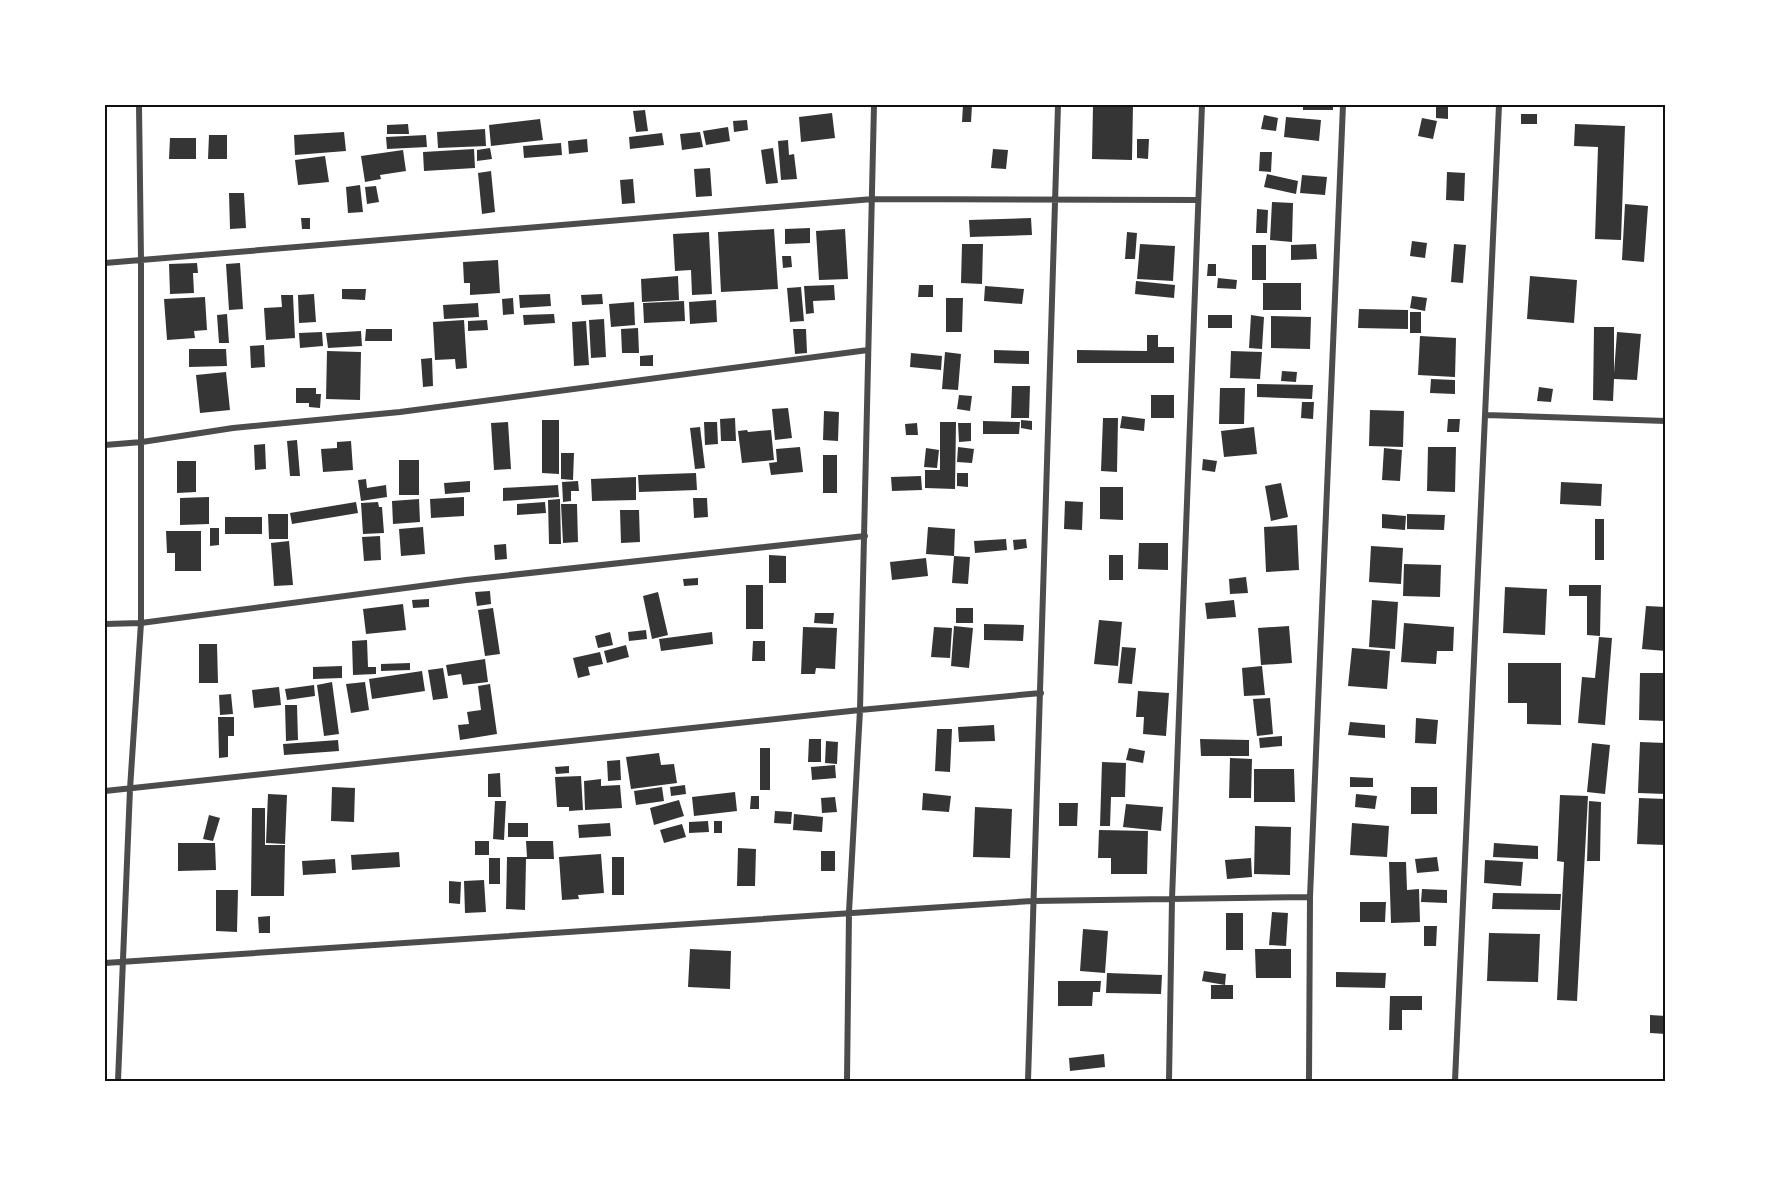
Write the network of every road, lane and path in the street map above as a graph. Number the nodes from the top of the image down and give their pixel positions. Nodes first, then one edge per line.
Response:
1 (139, 105) edge
2 (874, 105) edge
3 (1058, 105) edge
4 (1202, 105) edge
5 (1343, 105) edge
6 (1499, 105) edge
7 (873, 199) junction
8 (1054, 200) junction
9 (1198, 200) junction
10 (141, 259) junction
11 (105, 263) edge
12 (868, 350) junction
13 (1485, 414) junction
14 (1666, 421) edge
15 (142, 442) junction
16 (105, 444) edge
17 (865, 536) junction
18 (141, 623) junction
19 (105, 624) edge
20 (1041, 693) junction
21 (860, 710) junction
22 (130, 789) junction
23 (105, 791) edge
24 (1310, 897) junction
25 (1172, 899) junction
26 (1032, 901) junction
27 (849, 912) junction
28 (123, 962) junction
29 (105, 963) edge
30 (118, 1081) edge
31 (848, 1081) edge
32 (1028, 1081) edge
33 (1169, 1081) edge
34 (1309, 1081) edge
35 (1455, 1081) edge

1 - 10 street
2 - 7 street
3 - 8 street
4 - 9 street
5 - 24 street
6 - 13 street
7 - 8 street
7 - 10 street
7 - 12 street
8 - 9 street
8 - 20 street
9 - 25 street
10 - 11 street
10 - 15 street
12 - 15 street
12 - 17 street
13 - 14 street
13 - 35 street
15 - 16 street
15 - 18 street
17 - 18 street
17 - 21 street
18 - 19 street
18 - 22 street
20 - 21 street
20 - 26 street
21 - 22 street
21 - 27 street
22 - 23 street
22 - 28 street
24 - 25 street
24 - 34 street
25 - 26 street
25 - 33 street
26 - 27 street
26 - 32 street
27 - 28 street
27 - 31 street
28 - 29 street
28 - 30 street

